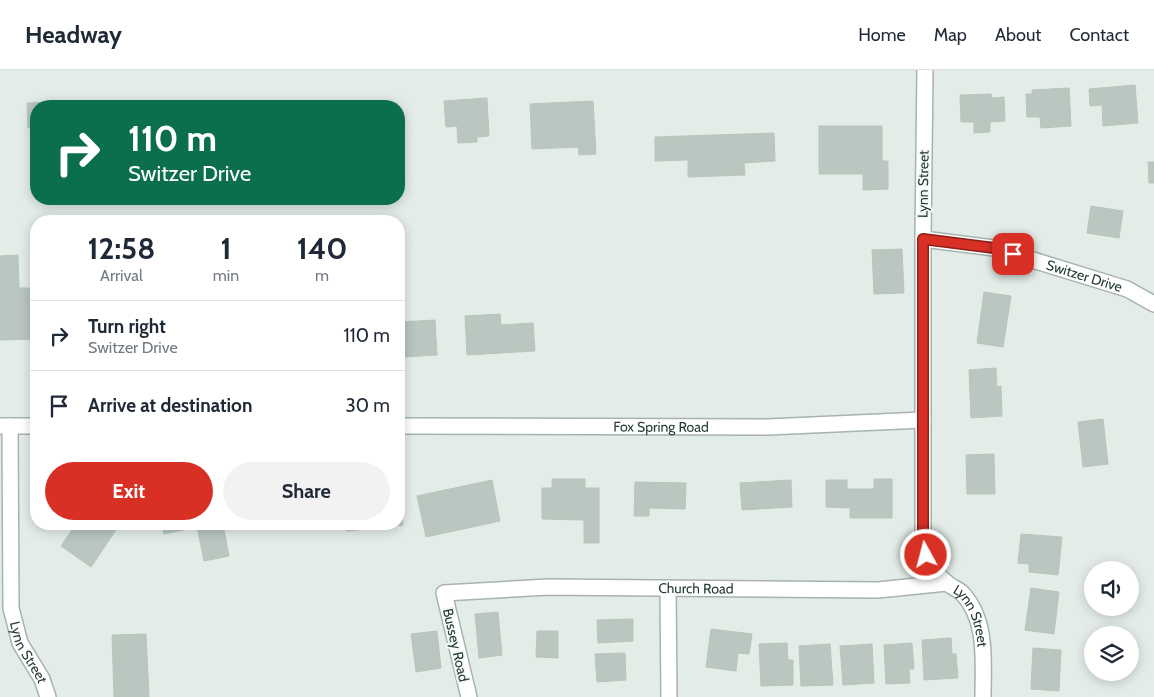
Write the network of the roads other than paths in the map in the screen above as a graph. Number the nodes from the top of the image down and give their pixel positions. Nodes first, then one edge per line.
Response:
1 (925, 70) edge
2 (923, 239) junction
3 (1154, 304) edge
4 (923, 420) junction
5 (5, 426) edge
6 (30, 426) edge
7 (405, 426) edge
8 (947, 583) junction
9 (668, 588) junction
10 (444, 593) joint
11 (48, 697) edge
12 (468, 697) edge
13 (669, 697) edge
14 (983, 697) edge

1 - 2 street, Lynn Street
2 - 3 street, Switzer Drive
2 - 4 street, Lynn Street
4 - 7 street, Fox Spring Road
4 - 8 street, Lynn Street
5 - 6 street
5 - 11 street, Lynn Street
8 - 9 street, Church Road
8 - 14 street, Lynn Street
9 - 10 street, Church Road
9 - 13 street
10 - 12 street, Bussey Road

